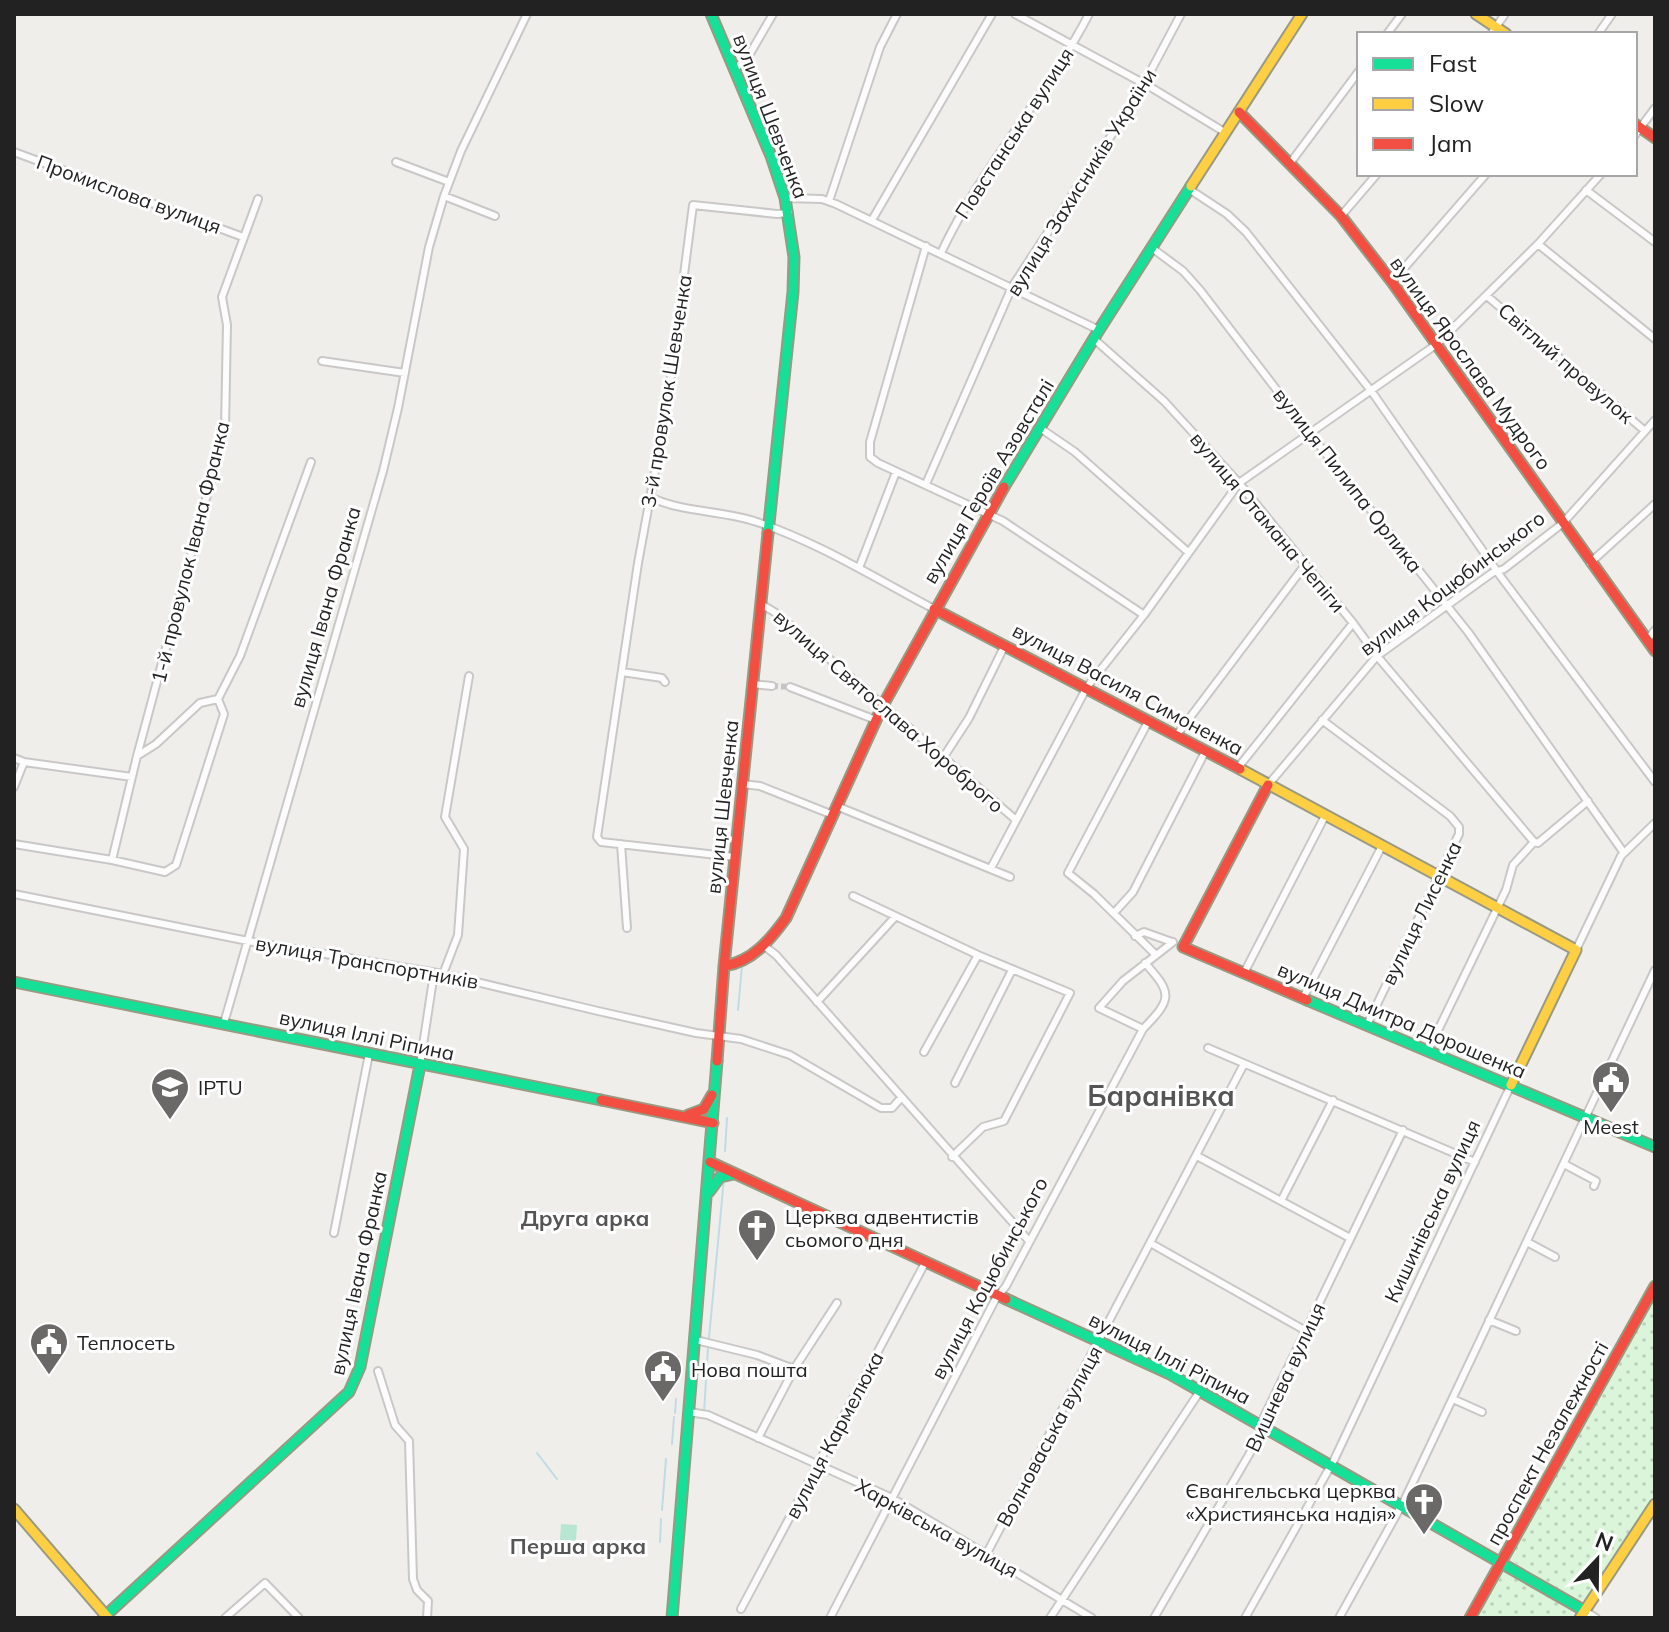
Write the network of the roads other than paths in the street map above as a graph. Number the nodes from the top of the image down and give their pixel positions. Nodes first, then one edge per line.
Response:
1 (527, 14) edge
2 (711, 14) edge
3 (773, 14) edge
4 (897, 14) edge
5 (992, 14) edge
6 (1015, 14) edge
7 (1089, 14) edge
8 (1181, 14) edge
9 (1302, 14) edge
10 (1402, 14) edge
11 (1476, 14) edge
12 (1505, 14) edge
13 (1612, 14) edge
14 (1493, 30) edge
15 (1388, 32) edge
16 (1599, 32) edge
17 (1072, 46) junction
18 (735, 69) junction
19 (1357, 74) edge
20 (1144, 84) junction
21 (1655, 108) edge
22 (1239, 112) junction
23 (1637, 129) edge
24 (1226, 133) junction
25 (1655, 138) edge
26 (14, 152) edge
27 (396, 162) dead end
28 (1291, 162) junction
29 (1375, 176) edge
30 (1484, 176) edge
31 (1599, 176) edge
32 (449, 182) junction
33 (1189, 189) junction
34 (1586, 190) junction
35 (444, 196) junction
36 (785, 198) junction
37 (258, 199) dead end
38 (829, 201) junction
39 (789, 213) junction
40 (495, 216) dead end
41 (1341, 216) junction
42 (872, 220) junction
43 (243, 237) junction
44 (1655, 242) edge
45 (1538, 244) junction
46 (926, 246) junction
47 (1152, 248) junction
48 (941, 253) junction
49 (1392, 282) junction
50 (1012, 287) junction
51 (1487, 296) junction
52 (1097, 335) junction
53 (1655, 339) edge
54 (1437, 344) junction
55 (322, 361) dead end
56 (405, 373) junction
57 (1372, 392) junction
58 (1655, 420) edge
59 (1040, 428) junction
60 (1645, 431) junction
61 (1309, 432) junction
62 (311, 462) dead end
63 (896, 472) junction
64 (1239, 483) junction
65 (926, 484) junction
66 (650, 497) junction
67 (1655, 504) edge
68 (987, 514) junction
69 (1563, 523) junction
70 (769, 526) junction
71 (1188, 552) junction
72 (1590, 563) junction
73 (1305, 565) junction
74 (859, 568) junction
75 (1497, 571) junction
76 (761, 604) junction
77 (1448, 604) junction
78 (934, 609) junction
79 (1144, 615) junction
80 (1353, 623) junction
81 (1655, 630) edge
82 (1647, 640) junction
83 (1005, 644) junction
84 (1655, 651) edge
85 (1377, 656) junction
86 (622, 672) junction
87 (469, 676) dead end
88 (665, 682) dead end
89 (752, 684) junction
90 (772, 686) tunnel mouth
91 (790, 687) tunnel mouth
92 (1087, 687) junction
93 (218, 699) junction
94 (882, 707) junction
95 (876, 720) junction
96 (1149, 720) junction
97 (1322, 720) junction
98 (1176, 736) junction
99 (1205, 752) junction
100 (137, 756) junction
101 (14, 758) edge
102 (943, 758) junction
103 (24, 762) junction
104 (1237, 769) junction
105 (132, 777) junction
106 (1655, 782) edge
107 (742, 784) junction
108 (1268, 785) junction
109 (14, 787) edge
110 (1588, 801) junction
111 (837, 811) junction
112 (1325, 816) junction
113 (1016, 820) junction
114 (1655, 823) edge
115 (1534, 842) junction
116 (14, 844) edge
117 (621, 844) junction
118 (1382, 846) junction
119 (1624, 853) junction
120 (735, 857) junction
121 (112, 860) junction
122 (991, 868) junction
123 (1010, 877) dead end
124 (1438, 877) junction
125 (14, 894) edge
126 (853, 896) dead end
127 (1497, 909) junction
128 (1114, 913) junction
129 (895, 917) junction
130 (627, 928) dead end
131 (1135, 936) junction
132 (248, 941) junction
133 (1173, 942) junction
134 (763, 945) junction
135 (1183, 947) junction
136 (1576, 950) junction
137 (978, 955) junction
138 (1156, 955) junction
139 (1145, 963) junction
140 (724, 966) junction
141 (1012, 970) junction
142 (1655, 970) edge
143 (434, 973) junction
144 (1244, 973) junction
145 (443, 974) junction
146 (14, 982) edge
147 (1303, 998) junction
148 (817, 1002) junction
149 (224, 1023) junction
150 (1367, 1025) junction
151 (1143, 1029) junction
152 (719, 1036) junction
153 (1208, 1048) dead end
154 (1428, 1051) junction
155 (924, 1052) dead end
156 (369, 1054) junction
157 (1244, 1064) junction
158 (420, 1065) junction
159 (955, 1083) dead end
160 (716, 1085) junction
161 (1511, 1085) junction
162 (901, 1098) junction
163 (1333, 1100) junction
164 (675, 1115) junction
165 (1587, 1118) junction
166 (713, 1123) junction
167 (1403, 1130) junction
168 (1655, 1147) edge
169 (1197, 1156) junction
170 (952, 1157) junction
171 (710, 1162) junction
172 (1475, 1162) junction
173 (1564, 1164) junction
174 (742, 1176) junction
175 (1594, 1186) dead end
176 (707, 1199) junction
177 (1281, 1201) junction
178 (334, 1233) dead end
179 (1350, 1238) junction
180 (1029, 1241) junction
181 (1527, 1242) junction
182 (1152, 1244) junction
183 (1555, 1257) dead end
184 (926, 1261) junction
185 (1655, 1286) edge
186 (1000, 1295) junction
187 (837, 1303) dead end
188 (1489, 1320) junction
189 (1306, 1331) junction
190 (1516, 1331) dead end
191 (696, 1340) junction
192 (1099, 1340) junction
193 (794, 1369) junction
194 (378, 1371) dead end
195 (1200, 1391) junction
196 (1453, 1399) junction
197 (689, 1412) junction
198 (1482, 1412) dead end
199 (1262, 1427) junction
200 (758, 1438) junction
201 (818, 1465) junction
202 (1330, 1466) junction
203 (892, 1498) junction
204 (1655, 1504) edge
205 (1400, 1507) junction
206 (14, 1511) edge
207 (987, 1553) junction
208 (1500, 1564) junction
209 (1062, 1600) junction
210 (741, 1609) dead end
211 (1583, 1615) edge
212 (105, 1617) edge
213 (225, 1618) edge
214 (299, 1618) edge
215 (427, 1618) edge
216 (672, 1618) edge
217 (830, 1618) edge
218 (1050, 1618) edge
219 (1092, 1618) edge
220 (1154, 1618) edge
221 (1245, 1618) edge
222 (1339, 1618) edge
223 (1470, 1618) edge
224 (1596, 1618) edge

1 - 32 street, вулиця Івана Франка
2 - 18 street, вулиця Шевченка
3 - 18 street
4 - 38 street
5 - 42 street
6 - 17 street
7 - 17 street, Повстанська вулиця
8 - 20 street, вулиця Захисників України
9 - 22 street, вулиця Героїв Азовсталі
10 - 15 street
11 - 14 street
12 - 14 street
13 - 16 street
17 - 20 street
17 - 48 street, Повстанська вулиця
18 - 36 street, вулиця Шевченка
19 - 28 street
20 - 24 street
20 - 50 street, вулиця Захисників України
21 - 23 street
22 - 24 street, вулиця Героїв Азовсталі
22 - 28 street, вулиця Ярослава Мудрого
23 - 25 street
24 - 33 street, вулиця Героїв Азовсталі
26 - 43 street, Промислова вулиця
27 - 32 street
28 - 41 street, вулиця Ярослава Мудрого
29 - 41 street
30 - 49 street
31 - 34 street
32 - 35 street, вулиця Івана Франка
33 - 47 street, вулиця Героїв Азовсталі
33 - 57 street
34 - 44 street
34 - 45 street
35 - 40 street
35 - 56 street, вулиця Івана Франка
36 - 38 street, вулиця Отамана Чепіги
36 - 39 street, вулиця Шевченка
37 - 43 street, 1-й провулок Івана Франка
38 - 42 street, вулиця Отамана Чепіги
39 - 66 street, 3-й провулок Шевченка
39 - 70 street, вулиця Шевченка
41 - 49 street, вулиця Ярослава Мудрого
42 - 46 street, вулиця Отамана Чепіги
43 - 100 street, 1-й провулок Івана Франка
45 - 51 street
45 - 53 street
46 - 48 street, вулиця Отамана Чепіги
46 - 63 street
47 - 52 street, вулиця Героїв Азовсталі
47 - 61 street, вулиця Пилипа Орлика
48 - 50 street, вулиця Отамана Чепіги
49 - 54 street, вулиця Ярослава Мудрого
50 - 52 street, вулиця Отамана Чепіги
50 - 65 street, вулиця Захисників України
51 - 54 street
51 - 60 street, Світлий провулок
52 - 59 street, вулиця Героїв Азовсталі
52 - 64 street, вулиця Отамана Чепіги
54 - 57 street
54 - 69 street, вулиця Ярослава Мудрого
55 - 56 street
56 - 132 street, вулиця Івана Франка
57 - 61 street
57 - 75 street
58 - 60 street, вулиця Коцюбинського
59 - 68 street, вулиця Героїв Азовсталі
59 - 71 street
60 - 69 street, вулиця Коцюбинського
61 - 64 street
61 - 77 street, вулиця Пилипа Орлика
62 - 93 street
63 - 65 street
63 - 74 street
64 - 71 street
64 - 73 street, вулиця Отамана Чепіги
65 - 68 street
66 - 70 street, вулиця Василя Симоненка
66 - 86 street, 3-й провулок Шевченка
67 - 72 street
68 - 78 street, вулиця Героїв Азовсталі
68 - 79 street
69 - 72 street, вулиця Ярослава Мудрого
69 - 75 street, вулиця Коцюбинського
70 - 74 street, вулиця Василя Симоненка
70 - 76 street, вулиця Шевченка
71 - 79 street
72 - 82 street, вулиця Ярослава Мудрого
73 - 80 street, вулиця Отамана Чепіги
73 - 98 street
74 - 78 street, вулиця Василя Симоненка
75 - 77 street, вулиця Коцюбинського
75 - 106 street
76 - 89 street, вулиця Шевченка
76 - 94 street, вулиця Святослава Хороброго
77 - 85 street, вулиця Коцюбинського
77 - 110 street, вулиця Пилипа Орлика
78 - 83 street, вулиця Василя Симоненка
78 - 94 street, вулиця Героїв Азовсталі
79 - 92 street
80 - 85 street, вулиця Отамана Чепіги
80 - 104 street
81 - 82 street
82 - 84 street, вулиця Ярослава Мудрого
83 - 92 street, вулиця Василя Симоненка
83 - 102 street
85 - 97 street, вулиця Коцюбинського
85 - 115 street, вулиця Отамана Чепіги
86 - 88 street
86 - 117 street, 3-й провулок Шевченка
87 - 145 street
89 - 90 street
89 - 107 street, вулиця Шевченка
91 - 95 street
92 - 96 street, вулиця Василя Симоненка
92 - 113 street
93 - 100 street
93 - 121 street
94 - 95 street, вулиця Героїв Азовсталі
94 - 102 street, вулиця Святослава Хороброго
95 - 111 street, вулиця Героїв Азовсталі
96 - 98 street, вулиця Василя Симоненка
96 - 128 street
97 - 108 street, вулиця Коцюбинського
97 - 124 street, вулиця Лисенка
98 - 99 street, вулиця Василя Симоненка
99 - 104 street, вулиця Василя Симоненка
99 - 128 street
100 - 105 street, 1-й провулок Івана Франка
101 - 103 street
102 - 113 street, вулиця Святослава Хороброго
103 - 105 street
103 - 109 street
104 - 108 street, вулиця Василя Симоненка
105 - 121 street, 1-й провулок Івана Франка
107 - 111 street
107 - 120 street, вулиця Шевченка
108 - 112 street, вулиця Василя Симоненка
108 - 135 street, вулиця Коцюбинського
110 - 115 street
110 - 119 street, вулиця Пилипа Орлика
111 - 122 street
111 - 134 street, вулиця Героїв Азовсталі
112 - 118 street, вулиця Василя Симоненка
112 - 144 street
113 - 122 street
114 - 119 street, Кишинівська вулиця
115 - 127 street
116 - 121 street
117 - 120 street
117 - 130 street
118 - 124 street, вулиця Василя Симоненка
118 - 147 street
119 - 136 street, Кишинівська вулиця
120 - 140 street, вулиця Шевченка
122 - 123 street
124 - 127 street, вулиця Василя Симоненка
124 - 150 street, вулиця Лисенка
125 - 132 street, вулиця Транспортників
126 - 129 street
127 - 136 street, вулиця Василя Симоненка
127 - 154 street
128 - 131 street
129 - 137 street
129 - 148 street
131 - 133 street, вулиця Дмитра Дорошенка
131 - 138 street
132 - 143 street, вулиця Транспортників
132 - 149 street, вулиця Івана Франка
133 - 135 street, вулиця Дмитра Дорошенка
133 - 138 street
134 - 140 street, вулиця Героїв Азовсталі
134 - 148 street
135 - 144 street, вулиця Дмитра Дорошенка
136 - 161 street, Кишинівська вулиця
137 - 141 street
137 - 155 street
138 - 139 street
139 - 151 street, вулиця Коцюбинського
139 - 151 street
140 - 152 street, вулиця Шевченка
141 - 159 street
141 - 170 street
142 - 165 street
143 - 145 street, вулиця Транспортників
143 - 158 street, вулиця Івана Франка
144 - 147 street, вулиця Дмитра Дорошенка
145 - 152 street, вулиця Транспортників
146 - 149 street, вулиця Іллі Ріпина
147 - 150 street, вулиця Дмитра Дорошенка
148 - 162 street
149 - 156 street, вулиця Іллі Ріпина
150 - 154 street, вулиця Дмитра Дорошенка
151 - 180 street, вулиця Коцюбинського
152 - 160 street, вулиця Шевченка
152 - 162 street, вулиця Транспортників
153 - 157 street
154 - 161 street, вулиця Дмитра Дорошенка
156 - 158 street, вулиця Іллі Ріпина
156 - 178 street
157 - 163 street
157 - 169 street, Волноваська вулиця
158 - 164 street, вулиця Іллі Ріпина
158 - 212 street, вулиця Івана Франка
160 - 164 street
160 - 166 street, вулиця Шевченка
161 - 165 street, вулиця Дмитра Дорошенка
161 - 172 street, Кишинівська вулиця
162 - 170 street
163 - 167 street
163 - 177 street
164 - 166 street, вулиця Іллі Ріпина
165 - 168 street, вулиця Дмитра Дорошенка
165 - 173 street
166 - 171 street, вулиця Шевченка
167 - 172 street
167 - 179 street, Вишнева вулиця
169 - 177 street
169 - 182 street, Волноваська вулиця
170 - 180 street
171 - 174 street, вулиця Іллі Ріпина
171 - 176 street, вулиця Шевченка
172 - 202 street, Кишинівська вулиця
173 - 175 street
173 - 181 street
174 - 176 street
174 - 184 street, вулиця Іллі Ріпина
176 - 191 street, вулиця Шевченка
177 - 179 street
179 - 189 street, Вишнева вулиця
180 - 186 street, вулиця Коцюбинського
181 - 183 street
181 - 188 street
182 - 189 street
182 - 192 street, Волноваська вулиця
184 - 186 street, вулиця Іллі Ріпина
184 - 201 street, вулиця Кармелюка
185 - 208 street, проспект Незалежності
186 - 192 street, вулиця Іллі Ріпина
186 - 203 street, вулиця Коцюбинського
187 - 193 street
188 - 190 street
188 - 196 street
189 - 199 street, Вишнева вулиця
191 - 193 street
191 - 197 street, вулиця Шевченка
192 - 195 street, вулиця Іллі Ріпина
192 - 207 street, Волноваська вулиця
193 - 200 street
194 - 215 street
195 - 199 street, вулиця Іллі Ріпина
195 - 209 street
196 - 198 street
196 - 205 street
197 - 200 street, Харківська вулиця
197 - 216 street, вулиця Шевченка
199 - 202 street, вулиця Іллі Ріпина
199 - 220 street, Вишнева вулиця
200 - 201 street, Харківська вулиця
201 - 203 street, Харківська вулиця
201 - 210 street, вулиця Кармелюка
202 - 205 street, вулиця Іллі Ріпина
202 - 221 street, Кишинівська вулиця
203 - 207 street, Харківська вулиця
203 - 217 street, вулиця Коцюбинського
204 - 211 street
205 - 208 street, вулиця Іллі Ріпина
205 - 222 street
206 - 212 street
207 - 209 street, Харківська вулиця
208 - 211 street, вулиця Іллі Ріпина
208 - 223 street, проспект Незалежності
209 - 218 street
209 - 219 street, Харківська вулиця
211 - 224 street, вулиця Іллі Ріпина
213 - 214 street

